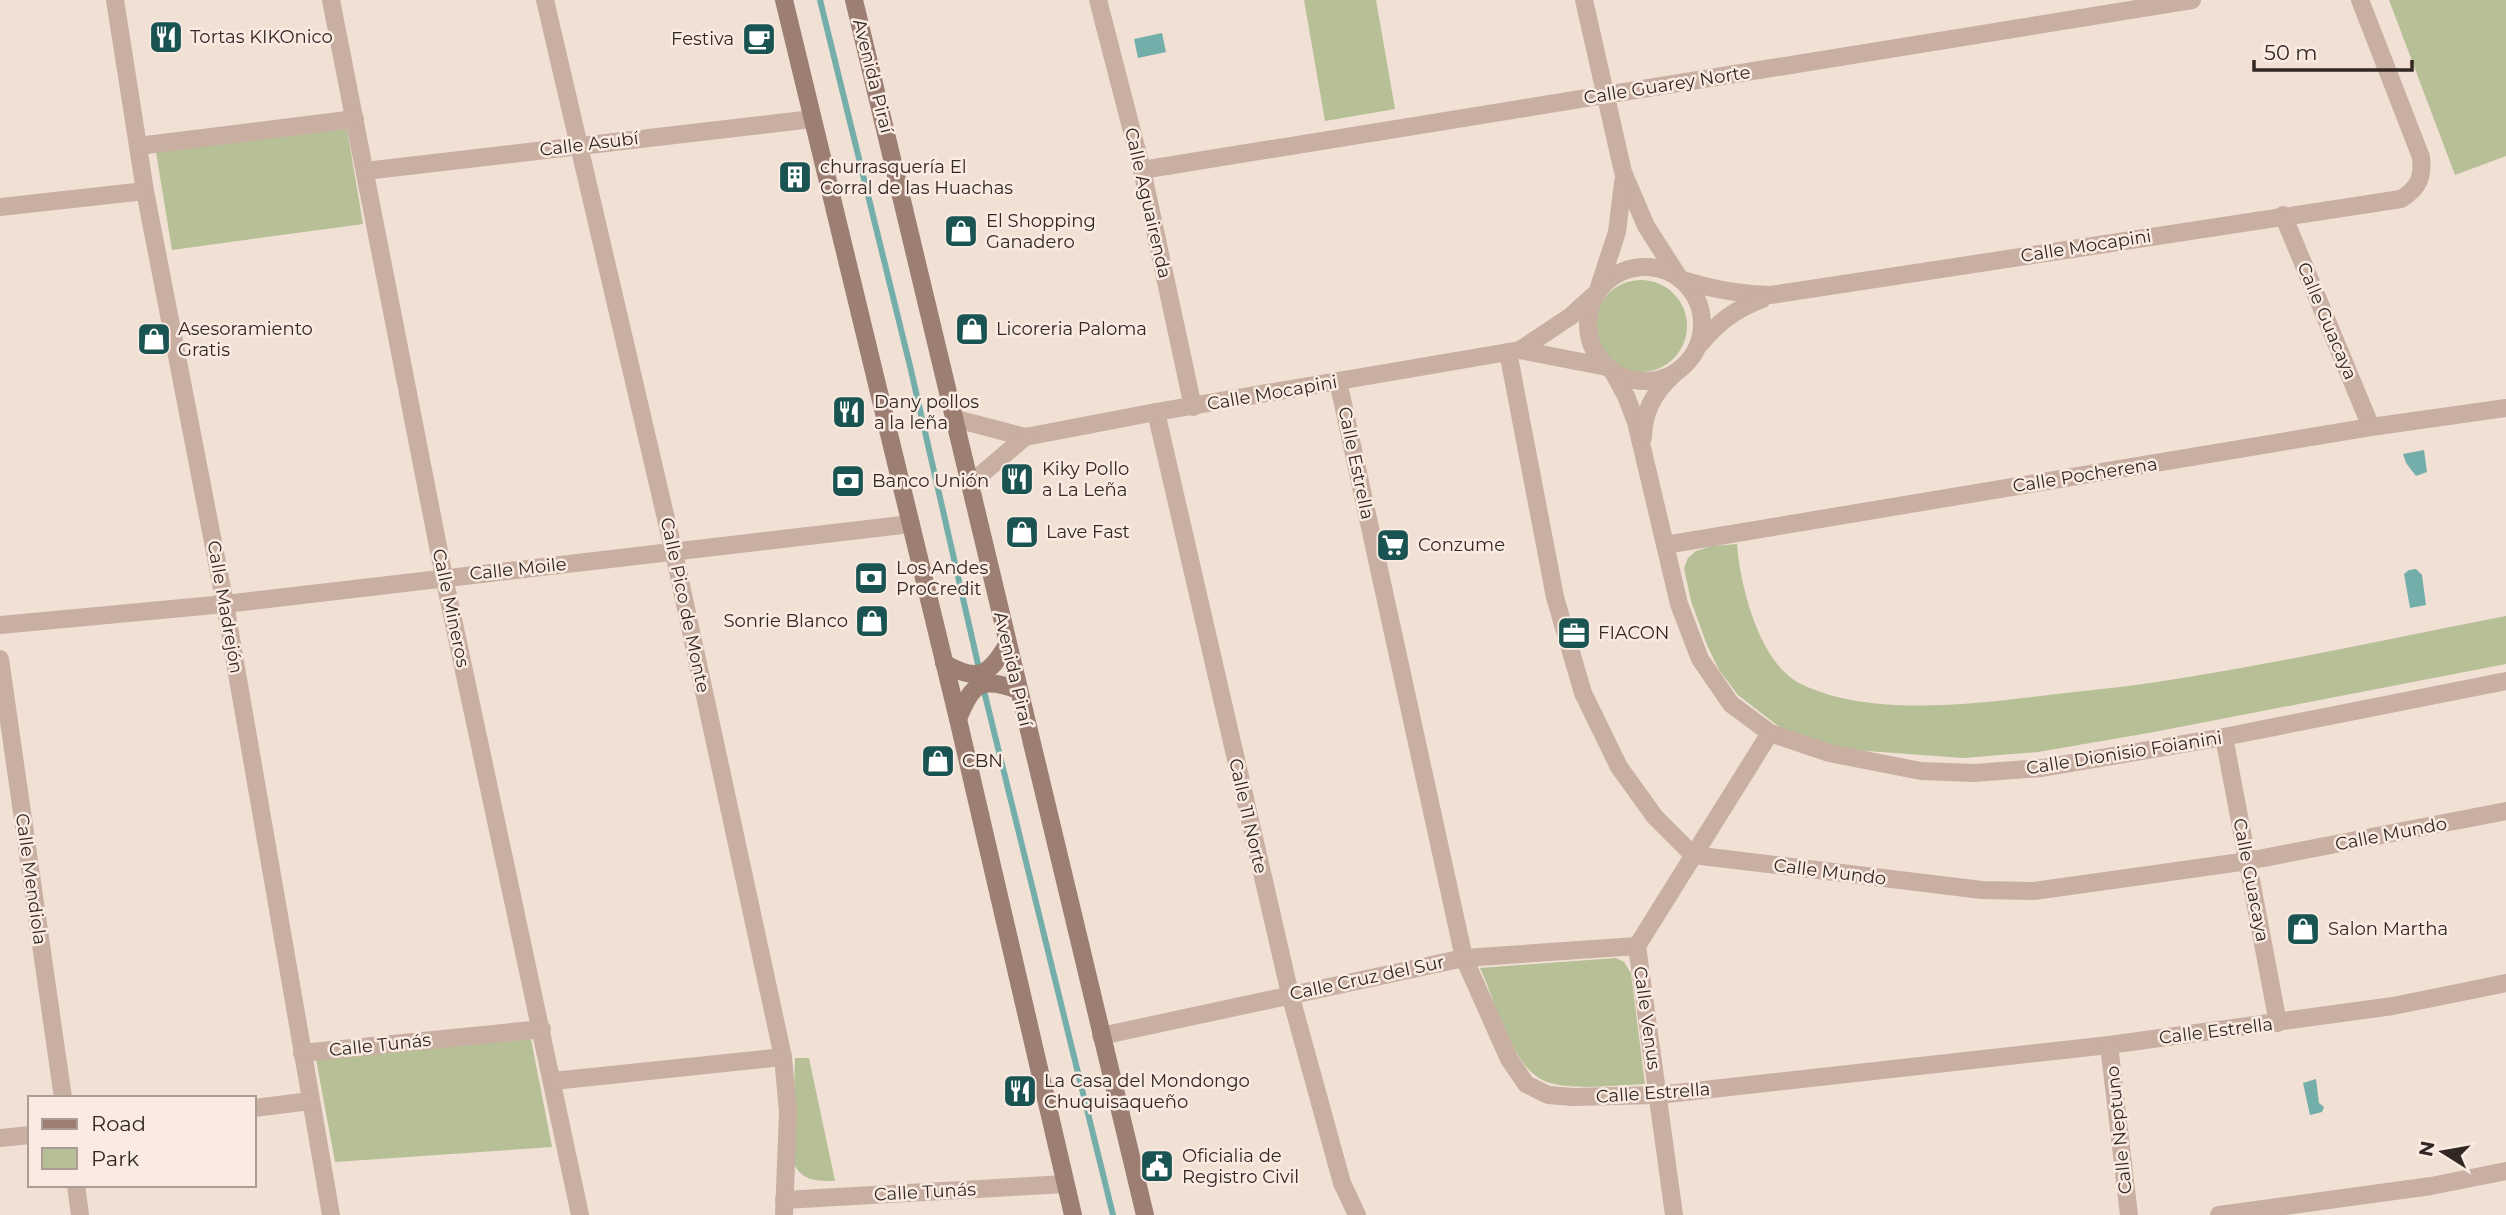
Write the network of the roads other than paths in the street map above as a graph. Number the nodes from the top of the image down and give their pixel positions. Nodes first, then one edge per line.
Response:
1 (115, 0) edge
2 (331, 0) edge
3 (545, 0) edge
4 (784, 0) edge
5 (854, 0) edge
6 (1098, 0) edge
7 (1584, 0) edge
8 (2192, 0) edge
9 (2360, 0) edge
10 (1604, 95) junction
11 (355, 119) junction
12 (812, 119) junction
13 (578, 145) junction
14 (138, 146) junction
15 (1142, 170) junction
16 (365, 171) junction
17 (1623, 172) junction
18 (145, 191) junction
19 (0, 207) edge
20 (2283, 215) junction
21 (1681, 279) junction
22 (1596, 293) junction
23 (1772, 295) junction
24 (1697, 348) junction
25 (1514, 351) junction
26 (1610, 369) junction
27 (1677, 371) junction
28 (1338, 381) junction
29 (1193, 407) junction
30 (2506, 408) edge
31 (1156, 412) junction
32 (956, 419) junction
33 (2371, 428) junction
34 (1025, 437) junction
35 (1643, 449) junction
36 (970, 484) junction
37 (911, 524) junction
38 (1665, 545) junction
39 (674, 554) junction
40 (444, 577) junction
41 (225, 604) junction
42 (0, 625) edge
43 (1003, 652) junction
44 (0, 659) edge
45 (951, 667) junction
46 (2506, 681) edge
47 (1010, 687) junction
48 (961, 712) junction
49 (1770, 733) junction
50 (2224, 737) junction
51 (2506, 811) edge
52 (1693, 855) junction
53 (2248, 861) junction
54 (1637, 946) junction
55 (1464, 958) junction
56 (2506, 983) edge
57 (1290, 994) junction
58 (2278, 1023) junction
59 (542, 1030) junction
60 (1101, 1035) junction
61 (2109, 1045) junction
62 (302, 1053) junction
63 (783, 1057) junction
64 (553, 1081) junction
65 (1658, 1095) junction
66 (63, 1096) edge
67 (310, 1101) junction
68 (256, 1108) edge
69 (28, 1135) edge
70 (0, 1138) edge
71 (2506, 1171) edge
72 (1065, 1184) junction
73 (76, 1187) edge
74 (784, 1207) edge
75 (80, 1215) edge
76 (331, 1215) edge
77 (580, 1215) edge
78 (1073, 1215) edge
79 (1145, 1215) edge
80 (1357, 1215) edge
81 (1674, 1215) edge
82 (2129, 1215) edge
83 (2220, 1215) edge

1 - 14 street, Calle Madrejón
2 - 11 street, Calle Mineros
3 - 13 street, Calle Pico de Monte
4 - 12 main road
5 - 32 main road, Avenida Piraí
6 - 15 street, Calle Aguairenda
7 - 10 street
8 - 10 street, Calle Guarey Norte
9 - 20 street, Calle Mocapini
10 - 15 street, Calle Guarey Norte
10 - 17 street
11 - 14 street
11 - 16 street, Calle Mineros
12 - 13 street, Calle Asubí
12 - 37 main road
13 - 16 street, Calle Asubí
13 - 39 street, Calle Pico de Monte
14 - 18 street, Calle Madrejón
15 - 29 street, Calle Aguairenda
16 - 40 street, Calle Mineros
17 - 21 street
17 - 22 street
18 - 19 street
18 - 41 street, Calle Madrejón
20 - 23 street, Calle Mocapini
20 - 33 street, Calle Guacaya
21 - 22 street
21 - 23 street, Calle Mocapini
21 - 24 street
22 - 25 street, Calle Mocapini
22 - 26 street
23 - 24 street, Calle Mocapini
24 - 27 street
25 - 26 street, Calle Mocapini
25 - 28 street, Calle Mocapini
25 - 52 street
26 - 27 street
26 - 35 street, Calle Dionisio Foianini
27 - 35 street, Calle Dionisio Foianini
28 - 29 street, Calle Mocapini
28 - 55 street, Calle Estrella
29 - 31 street, Calle Mocapini
30 - 33 street, Calle Pocherena
31 - 34 street, Calle Mocapini
31 - 57 street, Calle 11 Norte
32 - 34 street, Calle Mocapini
32 - 36 main road, Avenida Piraí
33 - 38 street, Calle Pocherena
34 - 36 street, Calle Mocapini
35 - 38 street, Calle Dionisio Foianini
36 - 43 main road, Avenida Piraí
37 - 39 street, Calle Moile
37 - 45 main road
38 - 49 street, Calle Dionisio Foianini
39 - 40 street, Calle Moile
39 - 63 street, Calle Pico de Monte
40 - 41 street, Calle Moile
40 - 59 street, Calle Mineros
41 - 42 street, Calle Moile
41 - 62 street, Calle Madrejón
43 - 45 main road
43 - 47 main road, Avenida Piraí
44 - 66 street, Calle Mendiola
45 - 48 main road
46 - 50 street, Calle Dionisio Foianini
47 - 48 main road
47 - 60 main road, Avenida Piraí
48 - 72 main road
49 - 50 street, Calle Dionisio Foianini
49 - 52 street, Calle Venus
50 - 53 street, Calle Guacaya
51 - 53 street, Calle Mundo
52 - 53 street, Calle Mundo
52 - 54 street, Calle Venus
53 - 58 street, Calle Guacaya
54 - 55 street, Calle Cruz del Sur
54 - 65 street, Calle Venus
55 - 57 street, Calle Cruz del Sur
55 - 65 street, Calle Estrella
56 - 58 street, Calle Estrella
57 - 60 street, Calle Cruz del Sur
57 - 80 street, Calle 11 Norte
58 - 61 street, Calle Estrella
59 - 62 street, Calle Tunás
59 - 64 street, Calle Mineros
60 - 79 main road, Avenida Piraí
61 - 65 street, Calle Estrella
61 - 82 street, Calle Neptuno
62 - 67 street, Calle Madrejón
63 - 64 street
63 - 74 street, Calle Pico de Monte
64 - 77 street, Calle Mineros
65 - 81 street, Calle Venus
67 - 68 street
67 - 76 street, Calle Madrejón
69 - 70 street
71 - 83 street
72 - 74 street, Calle Tunás
72 - 78 main road
73 - 75 street

